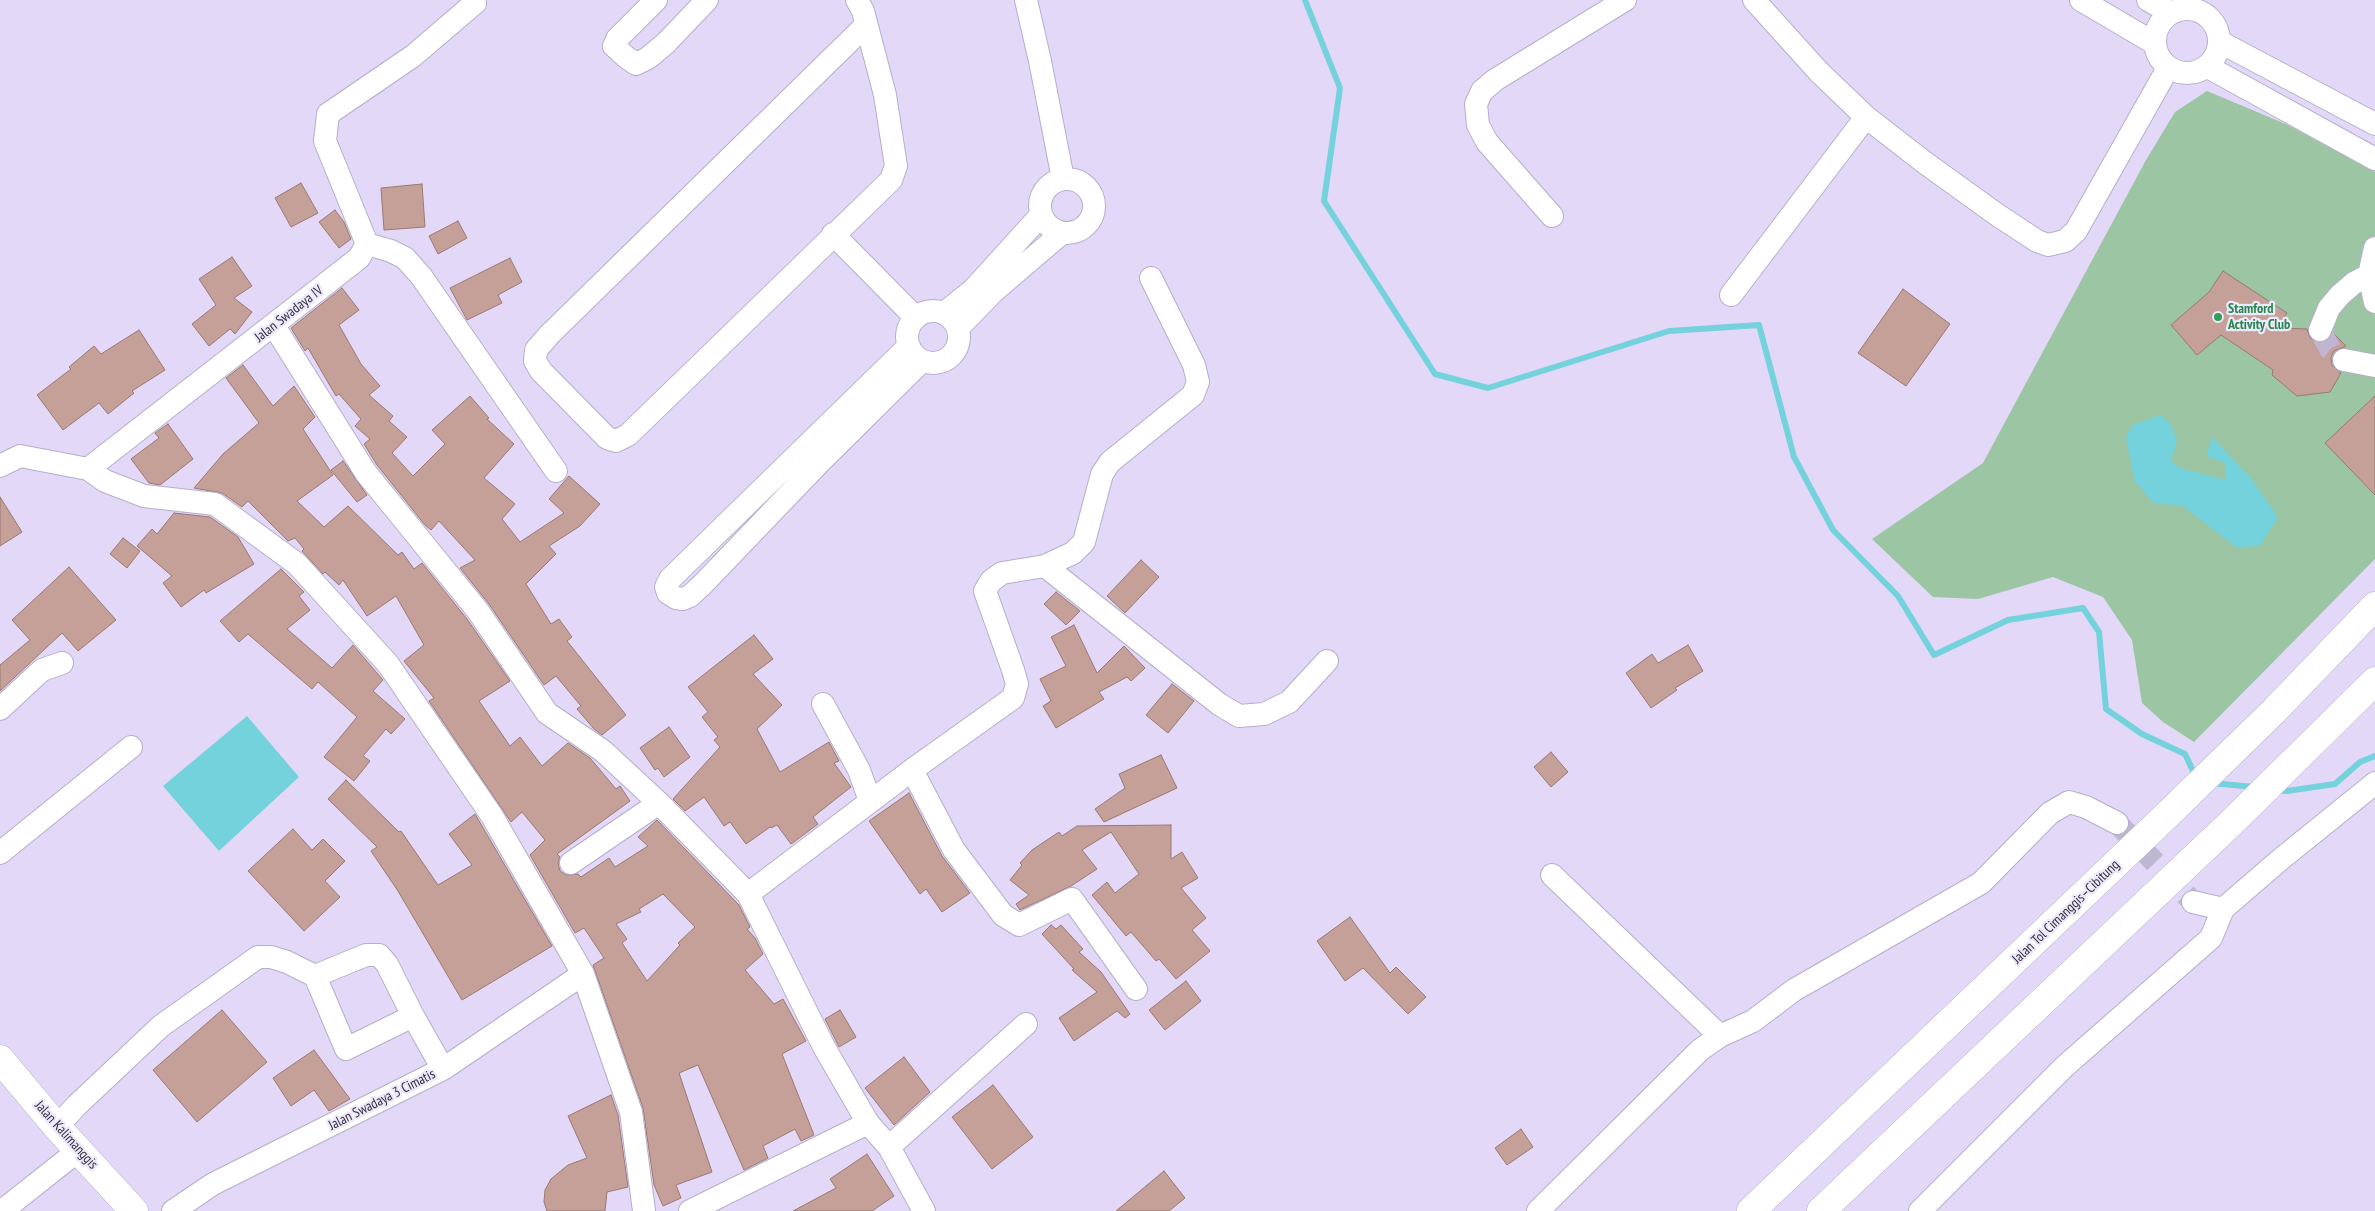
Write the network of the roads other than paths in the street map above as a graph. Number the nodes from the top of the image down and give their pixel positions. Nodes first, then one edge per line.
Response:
1 (474, 0) edge
2 (656, 0) edge
3 (707, 0) edge
4 (857, 0) edge
5 (1026, 0) edge
6 (1625, 0) edge
7 (1754, 0) edge
8 (2081, 0) edge
9 (2148, 0) edge
10 (2183, 7) edge
11 (2215, 9) edge
12 (866, 25) junction
13 (2220, 42) junction
14 (2154, 43) junction
15 (2208, 67) junction
16 (2168, 68) junction
17 (1866, 117) junction
18 (2375, 124) edge
19 (2375, 159) edge
20 (1063, 179) junction
21 (1041, 215) junction
22 (1552, 216) dead end
23 (1062, 233) junction
24 (833, 234) junction
25 (367, 244) junction
26 (2375, 248) edge
27 (2369, 275) junction
28 (1151, 278) dead end
29 (1731, 295) dead end
30 (2375, 302) edge
31 (916, 318) junction
32 (951, 321) junction
33 (274, 326) junction
34 (2320, 330) dead end
35 (915, 353) junction
36 (2344, 360) tunnel mouth
37 (2375, 366) edge
38 (0, 466) edge
39 (88, 469) junction
40 (556, 471) dead end
41 (1045, 566) junction
42 (2375, 606) edge
43 (1327, 661) dead end
44 (62, 663) dead end
45 (2375, 681) edge
46 (823, 704) dead end
47 (0, 709) edge
48 (131, 747) dead end
49 (912, 770) junction
50 (2375, 783) edge
51 (870, 801) junction
52 (659, 803) junction
53 (2117, 823) tunnel mouth
54 (0, 853) edge
55 (571, 863) dead end
56 (1552, 876) dead end
57 (748, 894) junction
58 (2193, 902) tunnel mouth
59 (2223, 909) junction
60 (583, 974) junction
61 (315, 976) junction
62 (1136, 989) dead end
63 (413, 1016) junction
64 (1026, 1024) dead end
65 (1720, 1036) junction
66 (0, 1059) edge
67 (443, 1069) junction
68 (868, 1123) junction
69 (57, 1127) junction
70 (889, 1147) junction
71 (79, 1150) junction
72 (2, 1211) edge
73 (134, 1211) edge
74 (173, 1211) edge
75 (644, 1211) edge
76 (690, 1211) edge
77 (924, 1211) edge
78 (1538, 1211) edge
79 (1751, 1211) edge
80 (1822, 1211) edge
81 (1920, 1211) edge

1 - 25 street
2 - 3 street
4 - 12 street
5 - 20 street
6 - 22 street
7 - 17 street
8 - 14 street
9 - 10 street
10 - 11 street
10 - 14 street
11 - 13 street
12 - 24 street
12 - 24 street
13 - 15 street
13 - 18 street
14 - 16 street
15 - 16 street
15 - 19 street
16 - 17 street
17 - 29 street
20 - 21 street
20 - 23 street
21 - 23 street
21 - 32 street
23 - 32 street
24 - 31 street
25 - 33 street, Jalan Swadaya IV
25 - 40 street
26 - 27 street
27 - 30 street
27 - 34 street
28 - 41 street
31 - 32 street
31 - 35 street
32 - 35 street
33 - 39 street, Jalan Swadaya IV
33 - 52 street
35 - 35 street
36 - 37 street
38 - 39 street
39 - 60 street
41 - 43 street
41 - 49 street
42 - 79 main road, Jalan Tol Cimanggis–Cibitung
44 - 47 street
45 - 80 main road
46 - 51 street
48 - 54 street
49 - 51 street
49 - 62 street
50 - 59 street
51 - 57 street
52 - 55 street
52 - 57 street
53 - 65 street
56 - 65 street
57 - 68 street
58 - 59 street
59 - 81 street
60 - 67 street, Jalan Swadaya 3 Cimatis
60 - 75 street
61 - 63 street
61 - 63 street
61 - 69 street
63 - 67 street
64 - 70 street
65 - 78 street
66 - 69 main road, Jalan Kalimanggis
67 - 74 street, Jalan Swadaya 3 Cimatis
68 - 70 street
68 - 76 street
69 - 71 main road, Jalan Kalimanggis
70 - 77 street
71 - 72 street
71 - 73 main road, Jalan Kalimanggis

